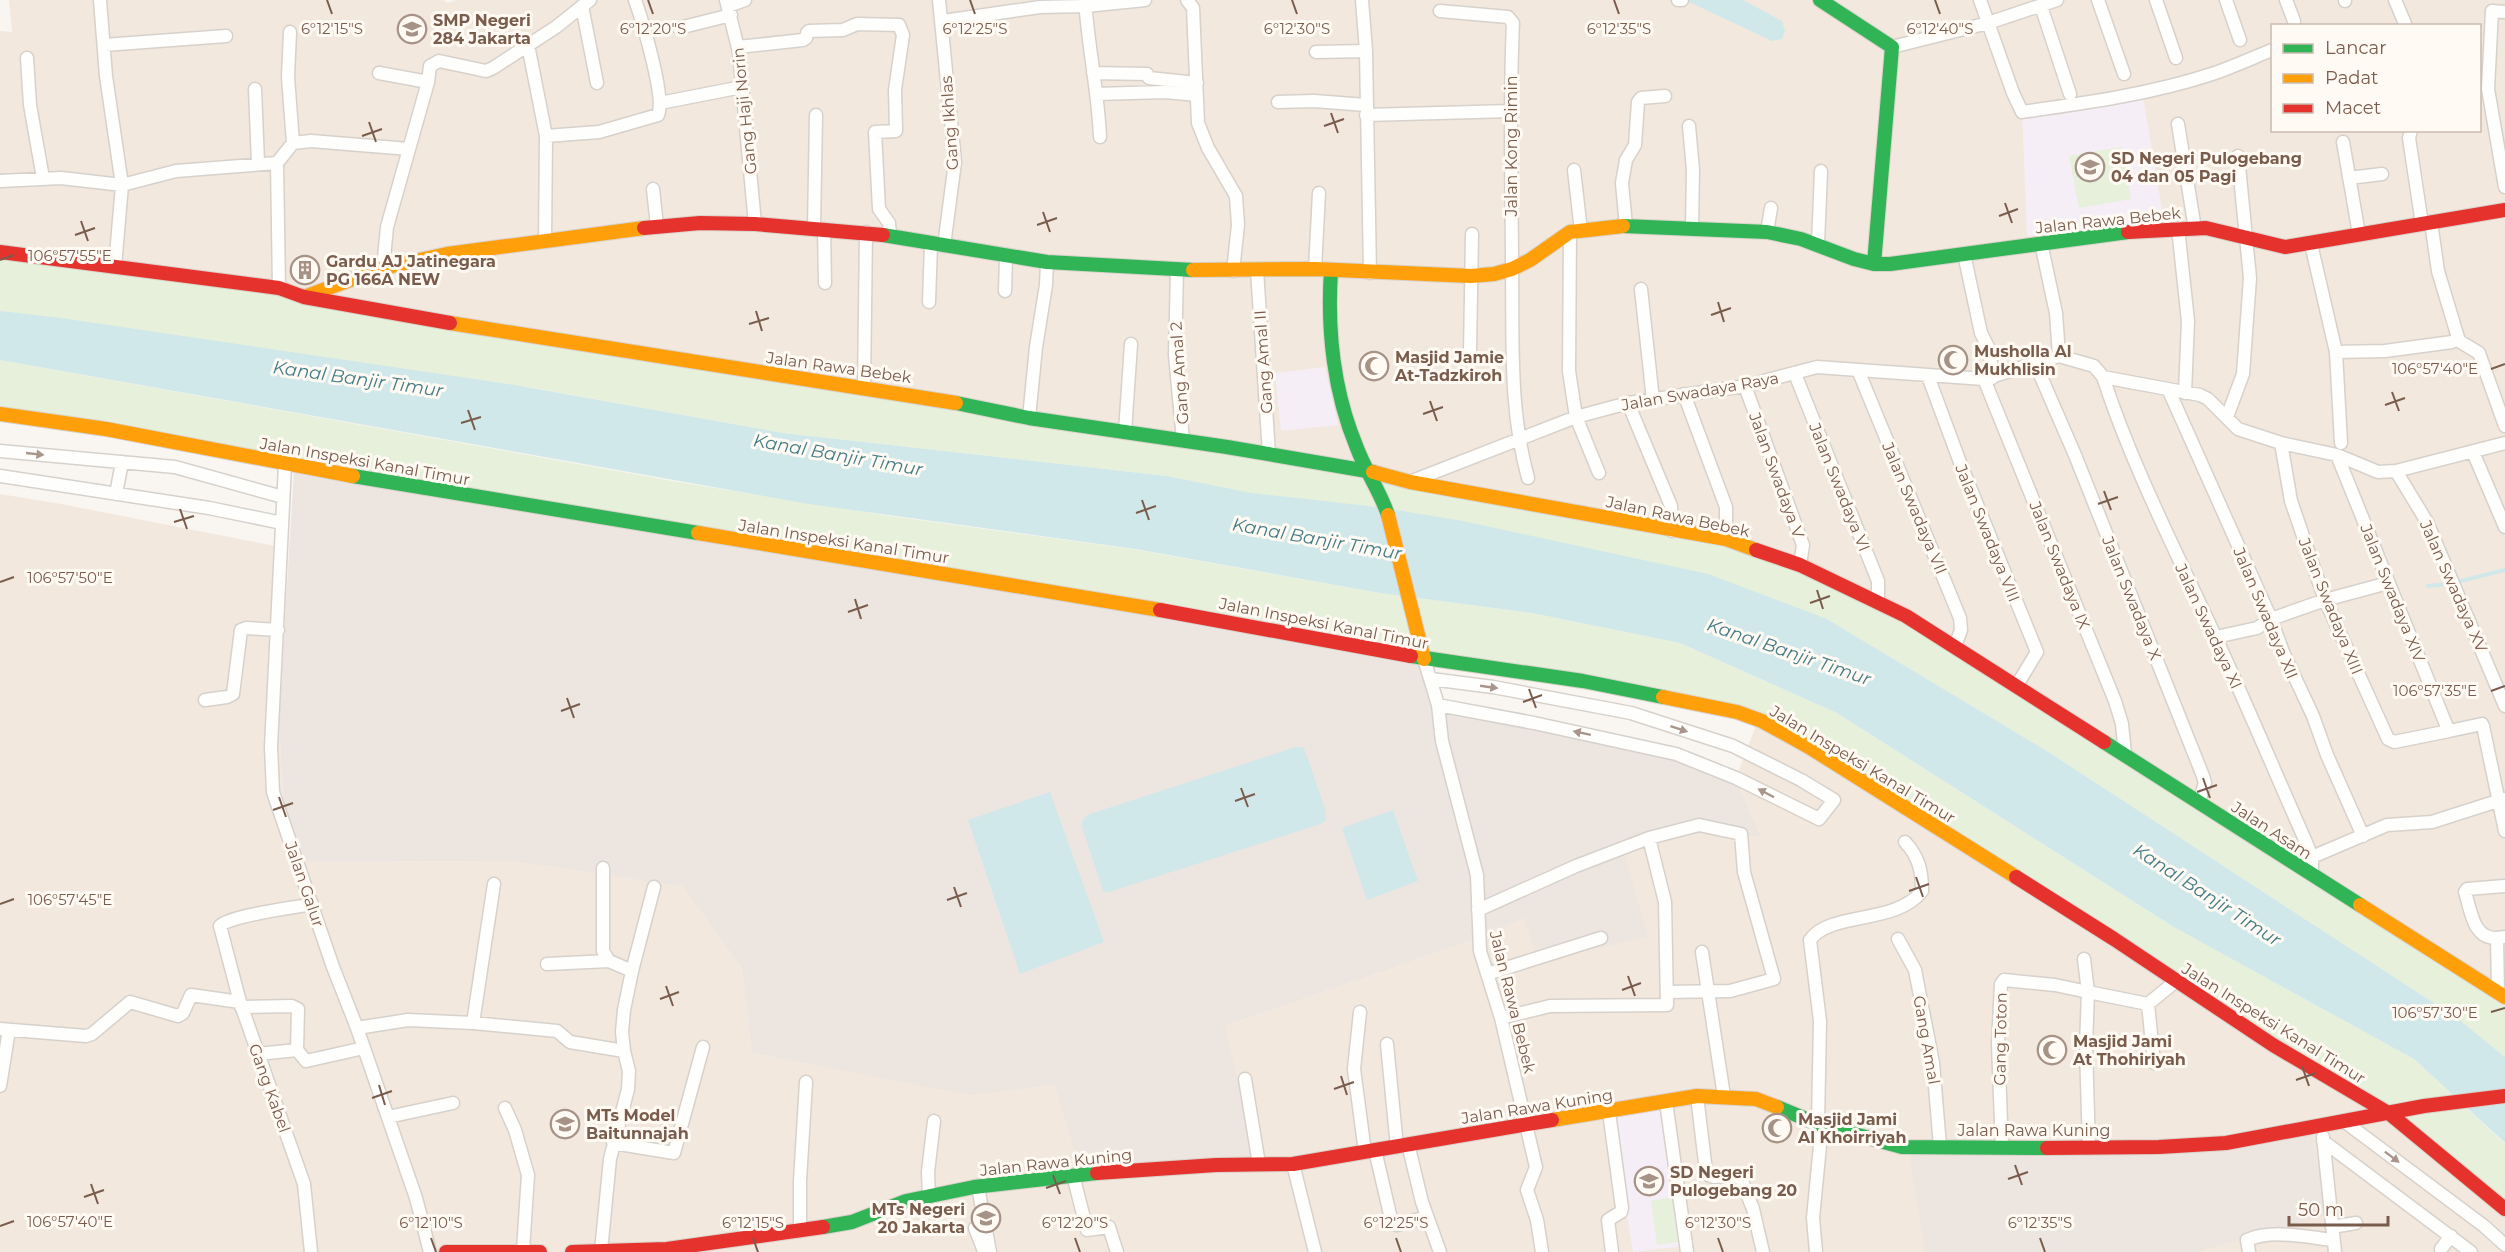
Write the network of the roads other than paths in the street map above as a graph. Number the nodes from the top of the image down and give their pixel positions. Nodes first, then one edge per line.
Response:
1 (100, 0) edge
2 (635, 0) edge
3 (745, 0) edge
4 (939, 0) edge
5 (1145, 0) edge
6 (1188, 0) edge
7 (1362, 0) edge
8 (1820, 0) edge
9 (1980, 0) edge
10 (2057, 0) edge
11 (2098, 0) edge
12 (2156, 0) edge
13 (2226, 0) edge
14 (2286, 0) edge
15 (2395, 0) edge
16 (586, 3) edge
17 (1085, 3) edge
18 (2042, 6) junction
19 (728, 7) edge
20 (1440, 12) dead end
21 (2505, 12) edge
22 (942, 21) junction
23 (2294, 21) dead end
24 (1988, 23) junction
25 (2405, 24) edge
26 (679, 28) dead end
27 (290, 33) dead end
28 (226, 36) dead end
29 (2240, 40) dead end
30 (104, 45) junction
31 (528, 45) junction
32 (738, 47) junction
33 (1892, 50) junction
34 (2271, 50) edge
35 (1366, 51) junction
36 (1316, 52) dead end
37 (27, 58) dead end
38 (2176, 58) dead end
39 (379, 73) dead end
40 (1093, 73) junction
41 (2124, 74) dead end
42 (428, 82) junction
43 (597, 83) dead end
44 (742, 87) junction
45 (255, 89) dead end
46 (1197, 89) junction
47 (1096, 94) junction
48 (2070, 94) dead end
49 (1665, 96) dead end
50 (1278, 102) dead end
51 (660, 103) junction
52 (1366, 110) junction
53 (1510, 111) junction
54 (816, 115) dead end
55 (2178, 124) dead end
56 (1689, 126) dead end
57 (2410, 132) edge
58 (546, 136) junction
59 (1100, 137) dead end
60 (2343, 142) dead end
61 (293, 143) junction
62 (409, 148) junction
63 (2238, 156) dead end
64 (258, 163) junction
65 (277, 163) junction
66 (1574, 170) dead end
67 (1821, 171) dead end
68 (2382, 174) dead end
69 (43, 178) junction
70 (2349, 178) junction
71 (0, 181) edge
72 (122, 185) junction
73 (2505, 187) edge
74 (653, 189) dead end
75 (1319, 193) dead end
76 (1771, 208) dead end
77 (2505, 210) edge
78 (2427, 223) junction
79 (755, 224) junction
80 (657, 226) junction
81 (1626, 226) junction
82 (819, 228) junction
83 (1692, 228) junction
84 (2178, 228) junction
85 (2195, 228) junction
86 (866, 232) junction
87 (1575, 232) junction
88 (1767, 232) junction
89 (1472, 234) dead end
90 (2358, 234) junction
91 (890, 235) junction
92 (2246, 237) junction
93 (545, 241) junction
94 (2041, 243) junction
95 (1818, 244) junction
96 (2311, 244) junction
97 (938, 245) junction
98 (0, 252) edge
99 (1964, 254) junction
100 (1006, 256) junction
101 (1047, 262) junction
102 (1874, 264) junction
103 (115, 267) junction
104 (383, 268) junction
105 (1315, 269) junction
106 (1512, 269) junction
107 (1177, 270) junction
108 (1257, 270) junction
109 (1233, 271) junction
110 (1332, 271) junction
111 (1370, 273) junction
112 (1471, 276) junction
113 (825, 283) dead end
114 (279, 288) junction
115 (1641, 289) dead end
116 (1005, 291) dead end
117 (304, 297) junction
118 (929, 302) dead end
119 (2452, 342) dead end
120 (1131, 344) dead end
121 (1470, 352) dead end
122 (2336, 352) junction
123 (2059, 356) junction
124 (2035, 363) junction
125 (1858, 370) junction
126 (1795, 374) junction
127 (1928, 376) junction
128 (2103, 377) junction
129 (1988, 378) junction
130 (1745, 386) junction
131 (864, 387) junction
132 (2169, 391) junction
133 (2185, 393) junction
134 (1684, 394) junction
135 (1653, 400) junction
136 (1628, 403) junction
137 (0, 414) edge
138 (1576, 417) junction
139 (2227, 417) junction
140 (1029, 418) junction
141 (2505, 426) edge
142 (1125, 432) junction
143 (1183, 440) junction
144 (1518, 440) junction
145 (2281, 443) junction
146 (2505, 443) edge
147 (2339, 449) junction
148 (0, 451) edge
149 (2473, 452) junction
150 (1269, 454) junction
151 (122, 462) junction
152 (285, 465) junction
153 (1368, 471) junction
154 (2396, 471) junction
155 (1599, 473) dead end
156 (0, 476) edge
157 (1528, 478) dead end
158 (1410, 482) junction
159 (116, 494) junction
160 (283, 497) junction
161 (282, 523) junction
162 (2505, 527) edge
163 (1672, 531) junction
164 (1726, 539) junction
165 (1800, 565) junction
166 (2390, 588) junction
167 (1878, 601) junction
168 (2326, 602) junction
169 (2273, 624) junction
170 (278, 630) junction
171 (2217, 642) junction
172 (1955, 646) junction
173 (1424, 659) junction
174 (1431, 679) junction
175 (2020, 687) junction
176 (206, 700) dead end
177 (1438, 705) junction
178 (2505, 706) edge
179 (2449, 731) junction
180 (2125, 754) junction
181 (2502, 799) edge
182 (2199, 802) junction
183 (2505, 831) edge
184 (2363, 836) junction
185 (1649, 838) junction
186 (1905, 842) dead end
187 (2312, 857) junction
188 (603, 868) dead end
189 (2312, 875) junction
190 (494, 884) dead end
191 (2505, 886) edge
192 (654, 887) dead end
193 (312, 904) junction
194 (1478, 910) junction
195 (1601, 938) dead end
196 (2501, 938) edge
197 (1898, 939) dead end
198 (1702, 952) dead end
199 (2084, 959) dead end
200 (609, 961) junction
201 (547, 964) dead end
202 (632, 972) junction
203 (1487, 974) junction
204 (2176, 981) junction
205 (1707, 990) junction
206 (1667, 992) junction
207 (2088, 992) junction
208 (2501, 994) edge
209 (2148, 1004) junction
210 (240, 1005) junction
211 (1360, 1012) dead end
212 (1501, 1018) junction
213 (473, 1023) junction
214 (357, 1028) junction
215 (4, 1030) edge
216 (1387, 1044) dead end
217 (702, 1047) dead end
218 (363, 1048) junction
219 (297, 1050) junction
220 (624, 1051) junction
221 (258, 1054) junction
222 (2154, 1064) dead end
223 (1245, 1079) dead end
224 (806, 1082) dead end
225 (0, 1086) edge
226 (1697, 1096) junction
227 (1724, 1096) junction
228 (2505, 1096) edge
229 (1666, 1101) junction
230 (453, 1103) dead end
231 (505, 1108) dead end
232 (1608, 1112) junction
233 (2390, 1114) junction
234 (388, 1117) junction
235 (934, 1120) dead end
236 (2345, 1122) junction
237 (1526, 1125) junction
238 (1820, 1125) junction
239 (2321, 1127) junction
240 (2323, 1141) junction
241 (613, 1143) junction
242 (1403, 1146) junction
243 (1940, 1146) junction
244 (2002, 1148) junction
245 (2089, 1148) junction
246 (1370, 1151) junction
247 (1259, 1164) junction
248 (1293, 1164) junction
249 (1073, 1175) junction
250 (978, 1187) junction
251 (929, 1197) junction
252 (2505, 1209) edge
253 (1427, 1217) junction
254 (2356, 1223) dead end
255 (975, 1228) dead end
256 (800, 1231) junction
257 (2451, 1236) junction
258 (2333, 1240) edge
259 (2505, 1245) edge
260 (2441, 1249) dead end
261 (524, 1250) junction
262 (601, 1251) edge
263 (641, 1251) edge
264 (311, 1252) edge
265 (430, 1252) edge
266 (446, 1252) edge
267 (540, 1252) edge
268 (572, 1252) edge
269 (984, 1252) edge
270 (990, 1252) edge
271 (1117, 1252) edge
272 (1316, 1252) edge
273 (1440, 1252) edge
274 (1542, 1252) edge
275 (1612, 1252) edge
276 (1687, 1252) edge
277 (1764, 1252) edge
278 (1816, 1252) edge
279 (2249, 1252) edge
280 (2471, 1252) edge

1 - 30 street
2 - 51 street
3 - 19 street
4 - 22 street, Gang Ikhlas
5 - 17 street
6 - 46 street
7 - 35 street
8 - 33 street
9 - 24 street
10 - 18 street
11 - 41 street
12 - 38 street
13 - 29 street
14 - 23 street
15 - 25 street
16 - 31 street
16 - 43 street
17 - 22 street
17 - 40 street
18 - 24 street
18 - 48 street
19 - 26 street
19 - 32 street, Gang Haji Norin
20 - 53 street, Jalan Kong Rimin
21 - 73 street
22 - 97 street, Gang Ikhlas
24 - 33 street
24 - 34 street
27 - 61 street
28 - 30 street
30 - 72 street
31 - 42 street
31 - 58 street
32 - 44 street, Gang Haji Norin
32 - 91 street
33 - 102 street
35 - 36 street
35 - 52 street
37 - 69 street
39 - 42 street
40 - 46 street
40 - 47 street
42 - 62 street
44 - 51 street
44 - 79 street, Gang Haji Norin
45 - 64 street
46 - 47 street
46 - 109 street
47 - 59 street
49 - 81 street
50 - 52 street
51 - 58 street
52 - 53 street
52 - 111 street
53 - 106 street, Jalan Kong Rimin
54 - 82 street
55 - 85 street
56 - 83 street
57 - 78 street
58 - 93 street
60 - 70 street
61 - 62 street
61 - 65 street
62 - 104 street
63 - 92 street
64 - 65 street
64 - 72 street
65 - 114 street
66 - 87 street
67 - 95 street
68 - 70 street
69 - 71 street
69 - 72 street
70 - 90 street
72 - 103 street
74 - 80 street
75 - 105 street
76 - 88 street
77 - 78 street, Jalan Rawa Bebek
78 - 90 street, Jalan Rawa Bebek
78 - 141 street
79 - 80 street, Jalan Rawa Bebek
79 - 82 street, Jalan Rawa Bebek
80 - 93 street, Jalan Rawa Bebek
81 - 83 street, Jalan Rawa Bebek
81 - 87 street, Jalan Rawa Bebek
82 - 86 street, Jalan Rawa Bebek
82 - 113 street
83 - 88 street, Jalan Rawa Bebek
84 - 85 street, Jalan Rawa Bebek
84 - 94 street, Jalan Rawa Bebek
84 - 133 street
85 - 92 street, Jalan Rawa Bebek
86 - 91 street, Jalan Rawa Bebek
86 - 131 street
87 - 106 street, Jalan Rawa Bebek
87 - 138 street
88 - 95 street, Jalan Rawa Bebek
89 - 112 street
90 - 96 street, Jalan Rawa Bebek
91 - 97 street, Jalan Rawa Bebek
92 - 96 street, Jalan Rawa Bebek
92 - 139 street
93 - 104 street, Jalan Rawa Bebek
94 - 99 street, Jalan Rawa Bebek
94 - 123 street
95 - 102 street, Jalan Rawa Bebek
96 - 122 street, Jalan Swadaya XIV
97 - 100 street, Jalan Rawa Bebek
97 - 118 street, Gang Ikhlas
98 - 103 street, Jalan Rawa Bebek
99 - 102 street, Jalan Rawa Bebek
99 - 129 street, Jalan Swadaya IX
100 - 101 street, Jalan Rawa Bebek
100 - 116 street
101 - 107 street, Jalan Rawa Bebek
101 - 140 street
103 - 114 street, Jalan Rawa Bebek
104 - 117 street, Jalan Rawa Bebek
105 - 108 street, Jalan Rawa Bebek
105 - 110 street, Jalan Rawa Bebek
106 - 112 street, Jalan Rawa Bebek
106 - 144 street, Jalan Kong Rimin
107 - 109 street, Jalan Rawa Bebek
107 - 143 street, Gang Amal 2
108 - 109 street, Jalan Rawa Bebek
108 - 150 street, Gang Amal II
110 - 111 street, Jalan Rawa Bebek
110 - 153 street, Jalan Rawa Bebek
111 - 112 street, Jalan Rawa Bebek
112 - 121 street
114 - 117 street, Jalan Rawa Bebek
115 - 135 street
117 - 131 street, Jalan Rawa Bebek
119 - 122 street
120 - 142 street
122 - 147 street, Jalan Swadaya XIV
123 - 124 street, Jalan Swadaya Raya
123 - 128 street
124 - 129 street, Jalan Swadaya Raya
124 - 182 street, Jalan Swadaya X
125 - 126 street, Jalan Swadaya Raya
125 - 127 street, Jalan Swadaya Raya
125 - 172 street, Jalan Swadaya VII
126 - 130 street, Jalan Swadaya Raya
126 - 167 street, Jalan Swadaya VI
127 - 129 street, Jalan Swadaya Raya
127 - 175 street, Jalan Swadaya VIII
128 - 132 street
128 - 171 street, Jalan Swadaya XI
129 - 180 street, Jalan Swadaya IX
130 - 134 street, Jalan Swadaya Raya
130 - 165 street, Jalan Swadaya V
131 - 140 street, Jalan Rawa Bebek
132 - 133 street
132 - 169 street, Jalan Swadaya XII
133 - 139 street
134 - 135 street, Jalan Swadaya Raya
134 - 164 street
135 - 136 street, Jalan Swadaya Raya
136 - 138 street, Jalan Swadaya Raya
136 - 163 street
137 - 152 street, Jalan Inspeksi Kanal Timur
138 - 144 street, Jalan Swadaya Raya
138 - 155 street
139 - 145 street
140 - 142 street, Jalan Rawa Bebek
142 - 143 street, Jalan Rawa Bebek
143 - 150 street, Jalan Rawa Bebek
144 - 157 street, Jalan Kong Rimin
144 - 158 street, Jalan Swadaya Raya
145 - 147 street
145 - 168 street, Jalan Swadaya XIII
146 - 149 street
147 - 154 street
147 - 166 street, Jalan Swadaya XIV
148 -> 151 street
149 - 154 street
149 - 162 street
150 - 153 street, Jalan Rawa Bebek
151 - 159 street
151 - 160 street
152 - 160 street, Jalan Galur
152 - 173 street, Jalan Inspeksi Kanal Timur
153 - 158 street, Jalan Rawa Bebek
153 - 173 street, Jalan Rawa Bebek
154 - 178 street, Jalan Swadaya XV
156 - 159 street
158 - 163 street, Jalan Rawa Bebek
159 - 161 street
160 - 161 street, Jalan Galur
161 - 170 street, Jalan Galur
163 - 164 street, Jalan Rawa Bebek
164 - 165 street, Jalan Rawa Bebek
165 - 167 street, Jalan Rawa Bebek
166 - 168 street
166 - 179 street, Jalan Swadaya XIV
167 - 172 street, Jalan Rawa Bebek
168 - 169 street
168 - 179 street, Jalan Swadaya XIII
169 - 171 street
169 - 184 street, Jalan Swadaya XII
170 - 176 street
170 - 193 street, Jalan Galur
171 - 187 street, Jalan Swadaya XI
172 - 175 street, Jalan Rawa Bebek
173 - 174 street, Jalan Rawa Bebek
173 - 204 street, Jalan Inspeksi Kanal Timur
174 - 177 street, Jalan Rawa Bebek
174 -> 177 street
175 - 180 street, Jalan Asam
177 - 194 street, Jalan Rawa Bebek
179 - 181 street
180 - 182 street, Jalan Asam
181 - 183 street
181 - 184 street
182 - 189 street, Jalan Asam
184 - 187 street
185 - 194 street
185 - 205 street
185 - 206 street
186 - 238 street
187 - 189 street, Jalan Swadaya XI
188 - 200 street
189 - 208 street, Jalan Asam
190 - 213 street
191 - 196 street
192 - 202 street
193 - 210 street, Gang Kabel
193 - 214 street, Jalan Galur
194 - 203 street, Jalan Rawa Bebek
195 - 203 street
196 - 208 street
197 - 243 street, Gang Amal
198 - 205 street
199 - 207 street
200 - 201 street
200 - 202 street
202 - 220 street
203 - 212 street, Jalan Rawa Bebek
204 - 209 street
204 - 233 street, Jalan Inspeksi Kanal Timur
205 - 206 street
205 - 227 street
206 - 212 street
207 - 209 street
207 - 244 street, Gang Toton
207 - 245 street
209 - 222 street
210 - 215 street
210 - 219 street
210 - 221 street, Gang Kabel
211 - 246 street
212 - 237 street, Jalan Rawa Bebek
213 - 214 street
213 - 220 street
214 - 218 street, Jalan Galur
215 - 225 street
216 - 242 street
217 - 241 street
218 - 219 street
218 - 234 street, Jalan Galur
219 - 221 street
220 - 241 street
221 - 264 street, Gang Kabel
223 - 247 street
224 - 256 street
226 - 227 street, Jalan Rawa Kuning
226 - 229 street, Jalan Rawa Kuning
226 - 277 street
227 - 238 street, Jalan Rawa Kuning
228 - 233 street, Jalan Rawa Kuning
229 - 232 street, Jalan Rawa Kuning
229 - 276 street
230 - 234 street
231 - 261 street
232 - 237 street, Jalan Rawa Kuning
232 - 275 street
233 - 236 street, Jalan Rawa Kuning
233 - 252 street, Jalan Inspeksi Kanal Timur
234 - 265 street, Jalan Galur
235 - 251 street
236 - 239 street, Jalan Rawa Kuning
236 -> 259 street
237 - 242 street, Jalan Rawa Kuning
237 - 274 street, Jalan Rawa Bebek
238 - 243 street, Jalan Rawa Kuning
238 - 278 street
239 - 240 street
239 - 245 street, Jalan Rawa Kuning
240 - 257 street
240 - 258 street
241 - 262 street
242 - 246 street, Jalan Rawa Kuning
242 - 253 street
243 - 244 street, Jalan Rawa Kuning
244 - 245 street, Jalan Rawa Kuning
246 - 248 street, Jalan Rawa Kuning
246 - 253 street
247 - 248 street, Jalan Rawa Kuning
247 - 249 street, Jalan Rawa Kuning
248 - 272 street
249 - 250 street, Jalan Rawa Kuning
249 - 271 street
250 - 251 street, Jalan Rawa Kuning
250 - 270 street
251 - 256 street, Jalan Rawa Kuning
253 - 273 street
254 - 258 street
255 - 269 street
256 - 263 street, Jalan Rawa Kuning
257 - 260 street
257 - 280 street
258 - 279 street
261 - 266 street
261 - 267 street
262 - 263 street, Jalan Rawa Kuning
262 - 268 street, Jalan Rawa Kuning

